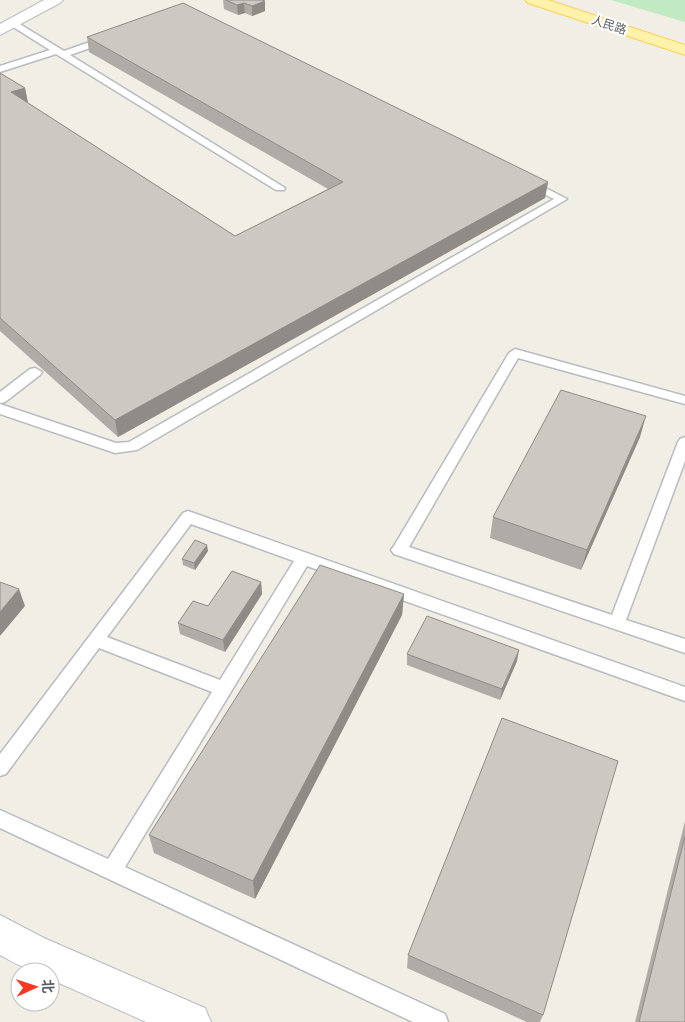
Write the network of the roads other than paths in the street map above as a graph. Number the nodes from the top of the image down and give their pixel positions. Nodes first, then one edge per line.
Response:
1 (55, 0) edge
2 (533, 0) edge
3 (573, 0) edge
4 (7, 26) edge
5 (685, 35) edge
6 (118, 36) edge
7 (685, 50) edge
8 (61, 52) junction
9 (0, 69) edge
10 (518, 176) edge
11 (280, 188) dead end
12 (35, 372) dead end
13 (0, 399) edge
14 (685, 400) edge
15 (0, 409) edge
16 (685, 442) edge
17 (304, 558) junction
18 (617, 623) junction
19 (96, 640) junction
20 (685, 646) edge
21 (224, 689) junction
22 (685, 694) edge
23 (0, 768) edge
24 (0, 819) edge
25 (112, 871) junction
26 (0, 934) edge
27 (191, 1022) edge
28 (437, 1022) edge

1 - 4 street
2 - 7 main road, 人民路
3 - 5 main road, 人民路
4 - 8 lane
6 - 8 lane
8 - 9 lane
8 - 11 lane
10 - 15 lane
12 - 13 lane
14 - 18 lane
16 - 18 lane
17 - 19 lane
17 - 21 lane
17 - 22 lane
18 - 20 lane
19 - 21 lane
19 - 23 lane
21 - 25 lane
24 - 25 lane
25 - 28 lane
26 - 27 street

